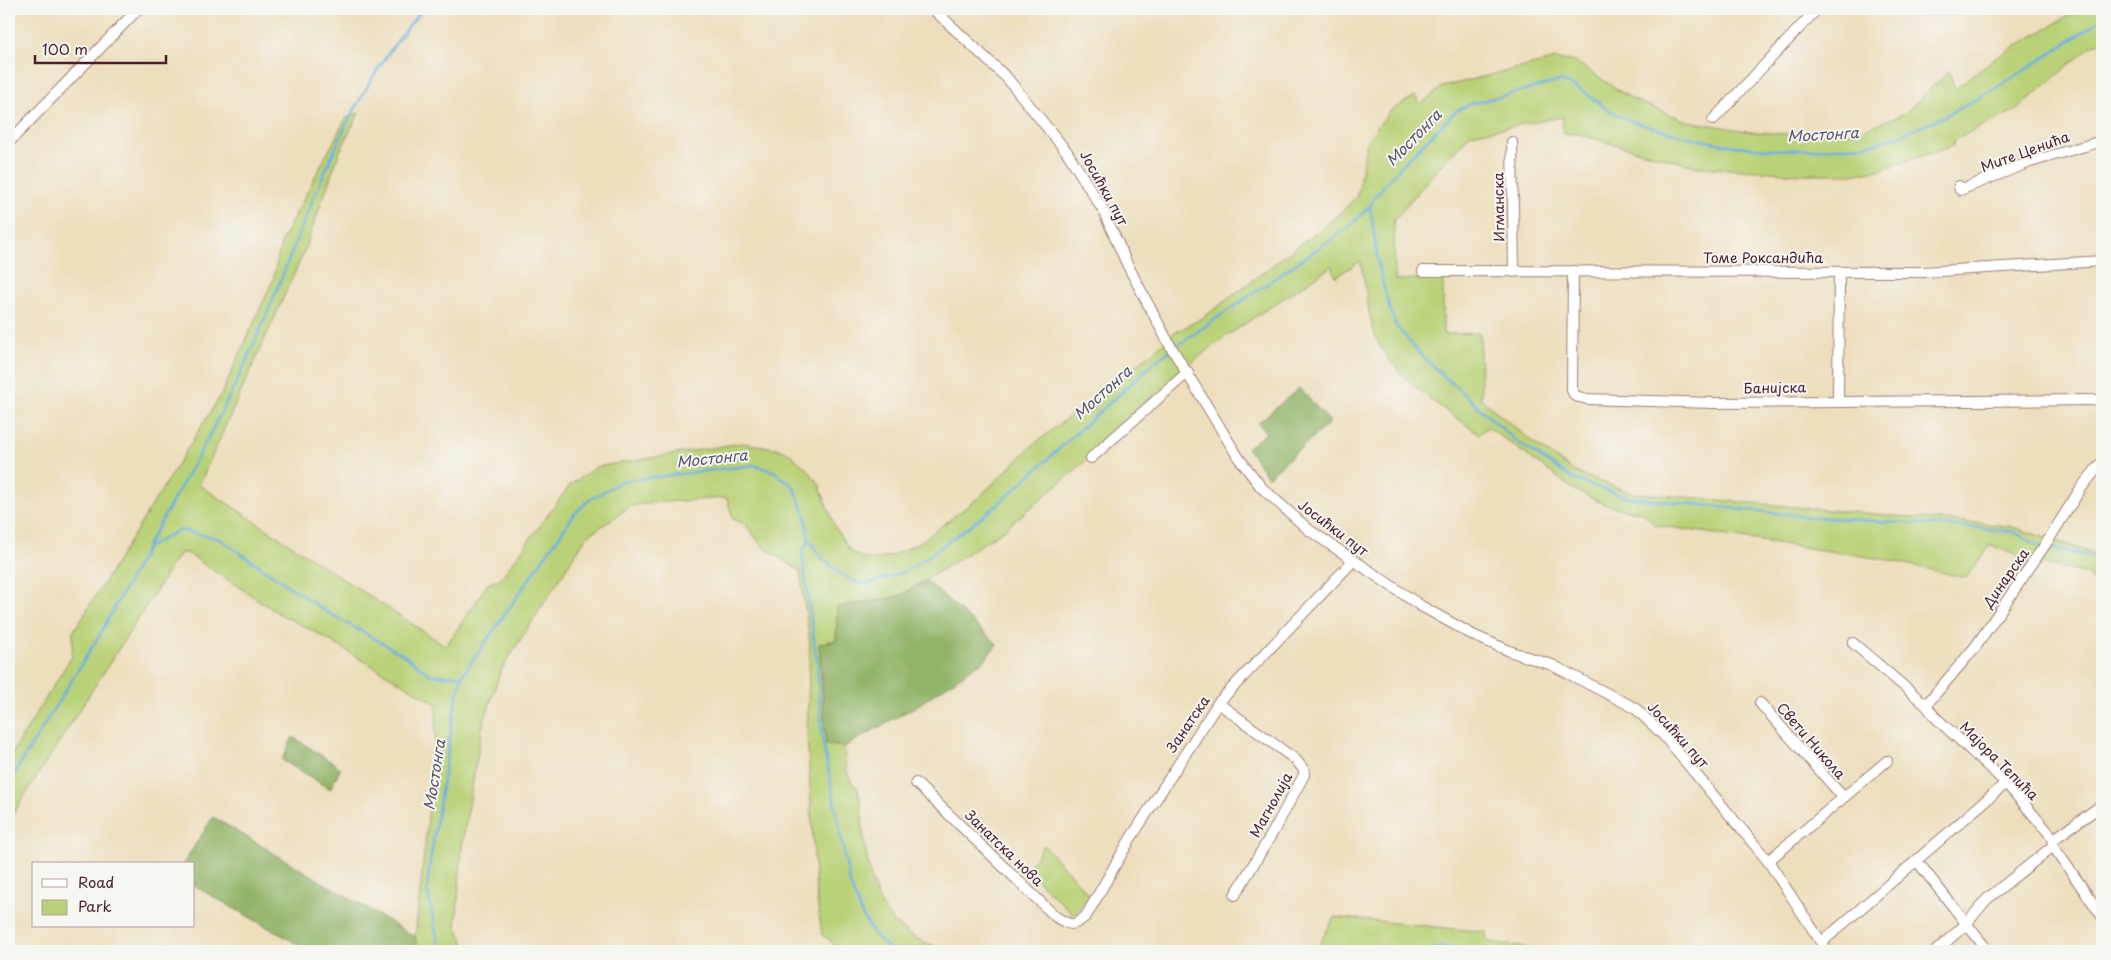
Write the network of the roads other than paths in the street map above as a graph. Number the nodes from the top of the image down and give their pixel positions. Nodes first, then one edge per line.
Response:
1 (138, 9) edge
2 (933, 9) edge
3 (1817, 9) edge
4 (1713, 120) dead end
5 (2102, 141) edge
6 (9, 142) edge
7 (1512, 142) dead end
8 (1959, 186) dead end
9 (2102, 261) edge
10 (1423, 271) dead end
11 (1573, 271) junction
12 (1514, 272) junction
13 (1839, 272) junction
14 (1185, 369) junction
15 (2102, 400) edge
16 (1838, 401) junction
17 (1091, 458) dead end
18 (2102, 462) edge
19 (1352, 561) junction
20 (1853, 643) dead end
21 (1218, 703) junction
22 (1760, 703) dead end
23 (1926, 705) junction
24 (1887, 761) dead end
25 (2006, 783) junction
26 (916, 784) dead end
27 (1843, 797) junction
28 (2102, 806) edge
29 (2053, 842) junction
30 (1918, 860) junction
31 (1768, 861) junction
32 (1235, 895) dead end
33 (2102, 916) edge
34 (1076, 924) joint
35 (1966, 924) junction
36 (1824, 947) edge
37 (1936, 951) edge
38 (1988, 951) edge

1 - 6 street
2 - 14 street, Јосићки пут
3 - 4 street
5 - 8 street, Мите Ценића
7 - 12 street, Игманска
9 - 13 street, Томе Роксандића
10 - 12 street, Томе Роксандића
11 - 12 street, Томе Роксандића
11 - 13 street, Томе Роксандића
11 - 16 street, Банијска
13 - 16 street
14 - 17 street
14 - 19 street, Јосићки пут
15 - 16 street, Банијска
18 - 23 street, Динарска
19 - 21 street, Занатска
19 - 31 street, Јосићки пут
20 - 23 street, Мајора Тепића
21 - 32 street, Магнолија
21 - 34 street, Занатска
22 - 27 street, Свети Никола
23 - 25 street, Мајора Тепића
24 - 27 street
25 - 29 street, Мајора Тепића
25 - 30 street
26 - 34 street, Занатска нова
27 - 31 street
28 - 29 street
29 - 33 street, Мајора Тепића
29 - 35 street
30 - 35 street
30 - 36 street
31 - 36 street, Јосићки пут
35 - 37 street
35 - 38 street

